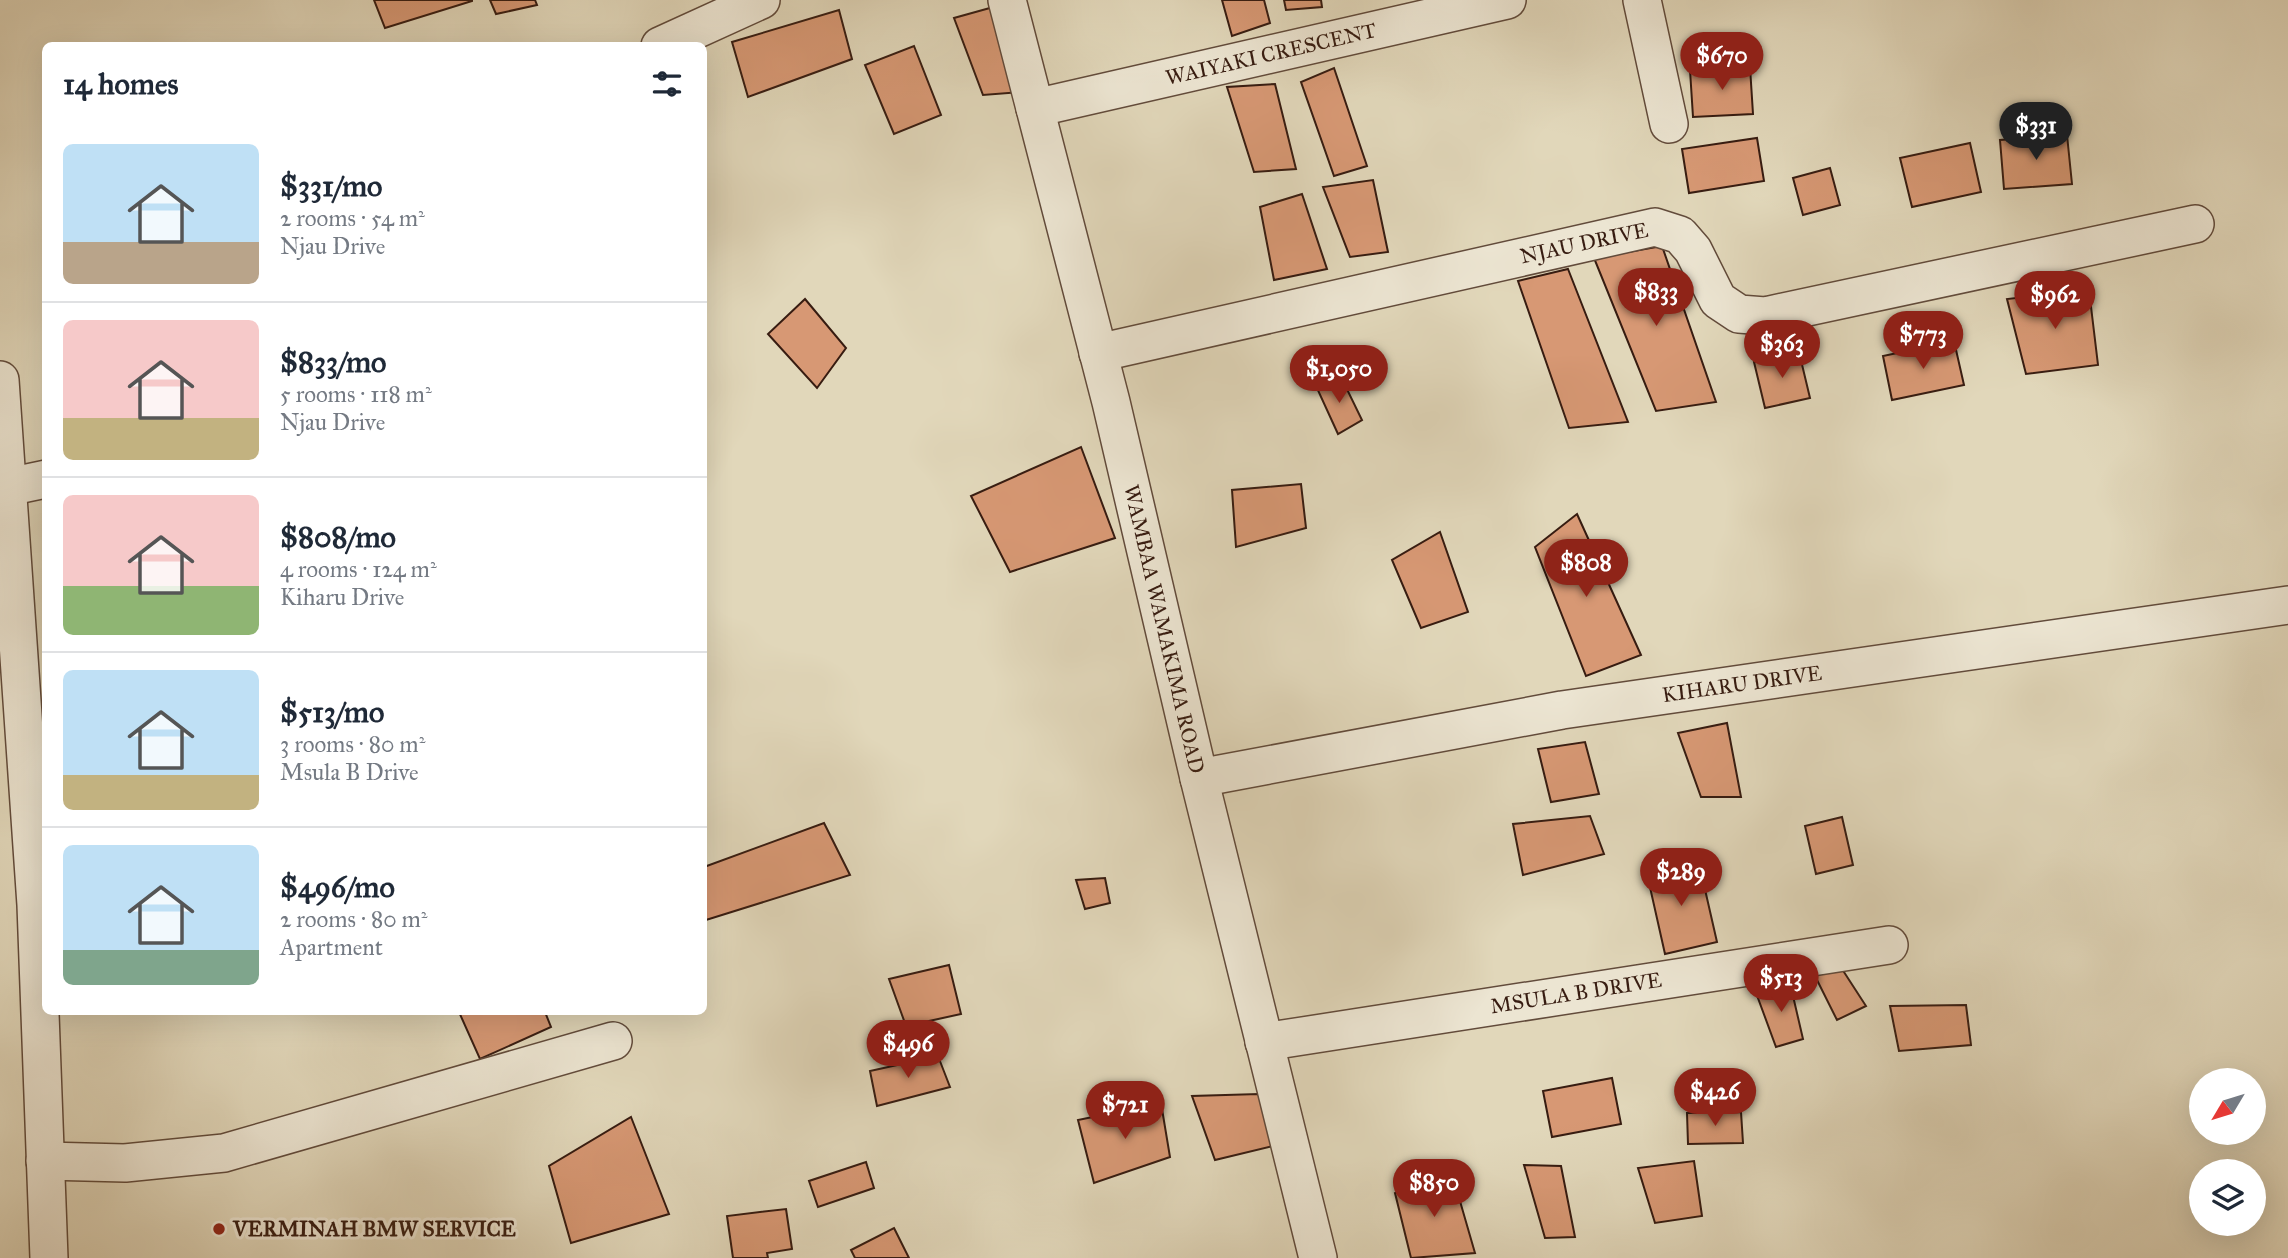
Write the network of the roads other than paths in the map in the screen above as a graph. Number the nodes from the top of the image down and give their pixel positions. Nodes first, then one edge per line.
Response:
1 (761, 0) edge
2 (1007, 0) edge
3 (1507, 0) edge
4 (1642, 0) edge
5 (669, 42) edge
6 (1035, 108) junction
7 (1669, 124) dead end
8 (2196, 224) dead end
9 (1098, 353) junction
10 (0, 380) edge
11 (42, 481) edge
12 (8, 487) junction
13 (2288, 605) edge
14 (1199, 778) junction
15 (41, 903) edge
16 (1889, 945) dead end
17 (42, 968) edge
18 (43, 1015) edge
19 (613, 1041) dead end
20 (1264, 1042) junction
21 (45, 1161) junction
22 (49, 1258) edge
23 (1318, 1258) edge

1 - 5 street
2 - 6 street, WAMBAA WAMAKIMA ROAD
3 - 6 street, WAIYAKI CRESCENT
4 - 7 street
6 - 9 street, WAMBAA WAMAKIMA ROAD
8 - 9 street, NJAU DRIVE
9 - 14 street, WAMBAA WAMAKIMA ROAD
10 - 12 street
11 - 12 street
12 - 15 street
13 - 14 street, KIHARU DRIVE
14 - 20 street, WAMBAA WAMAKIMA ROAD
15 - 17 street
16 - 20 street, MSULA B DRIVE
18 - 21 street
19 - 21 street
20 - 23 street, WAMBAA WAMAKIMA ROAD
21 - 22 street

